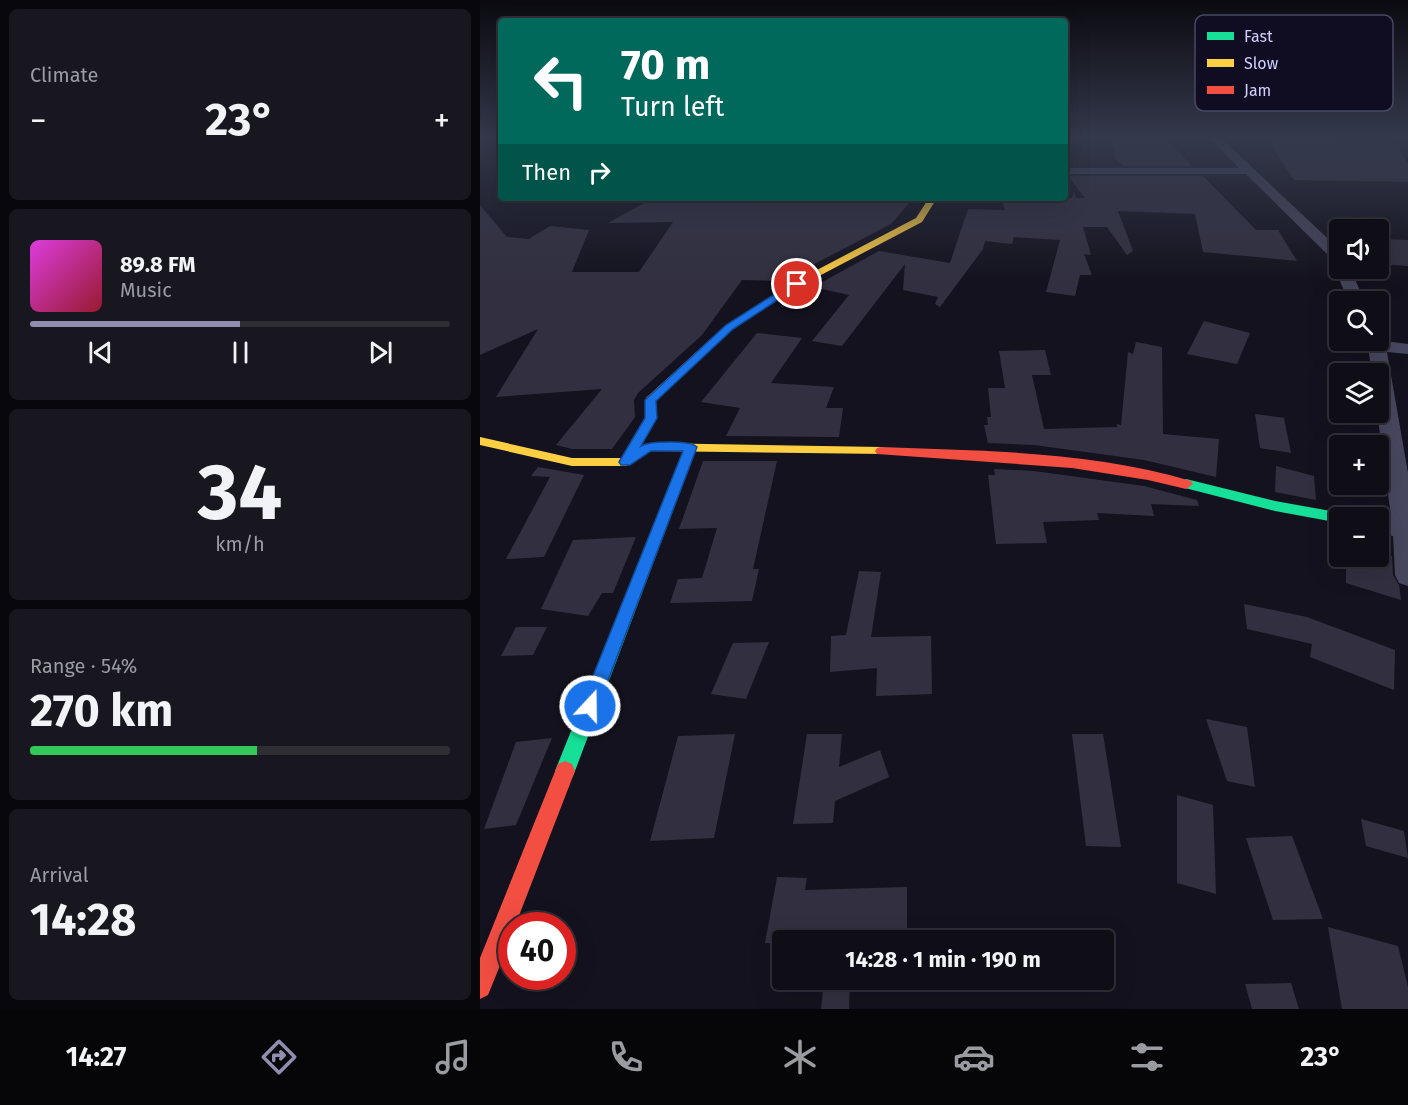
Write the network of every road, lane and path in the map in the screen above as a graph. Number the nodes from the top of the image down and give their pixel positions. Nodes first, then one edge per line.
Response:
1 (1263, 186) edge
2 (931, 201) edge
3 (1329, 248) edge
4 (1389, 346) edge
5 (1408, 350) edge
6 (1378, 351) edge
7 (480, 441) edge
8 (691, 447) junction
9 (626, 462) junction
10 (1329, 516) edge
11 (1389, 526) edge
12 (1405, 528) junction
13 (1408, 575) edge
14 (480, 987) edge

1 - 3 street
2 - 9 street
4 - 5 street
6 - 12 street
7 - 9 street
8 - 9 street
8 - 10 street
8 - 14 street
11 - 12 street
12 - 13 street

